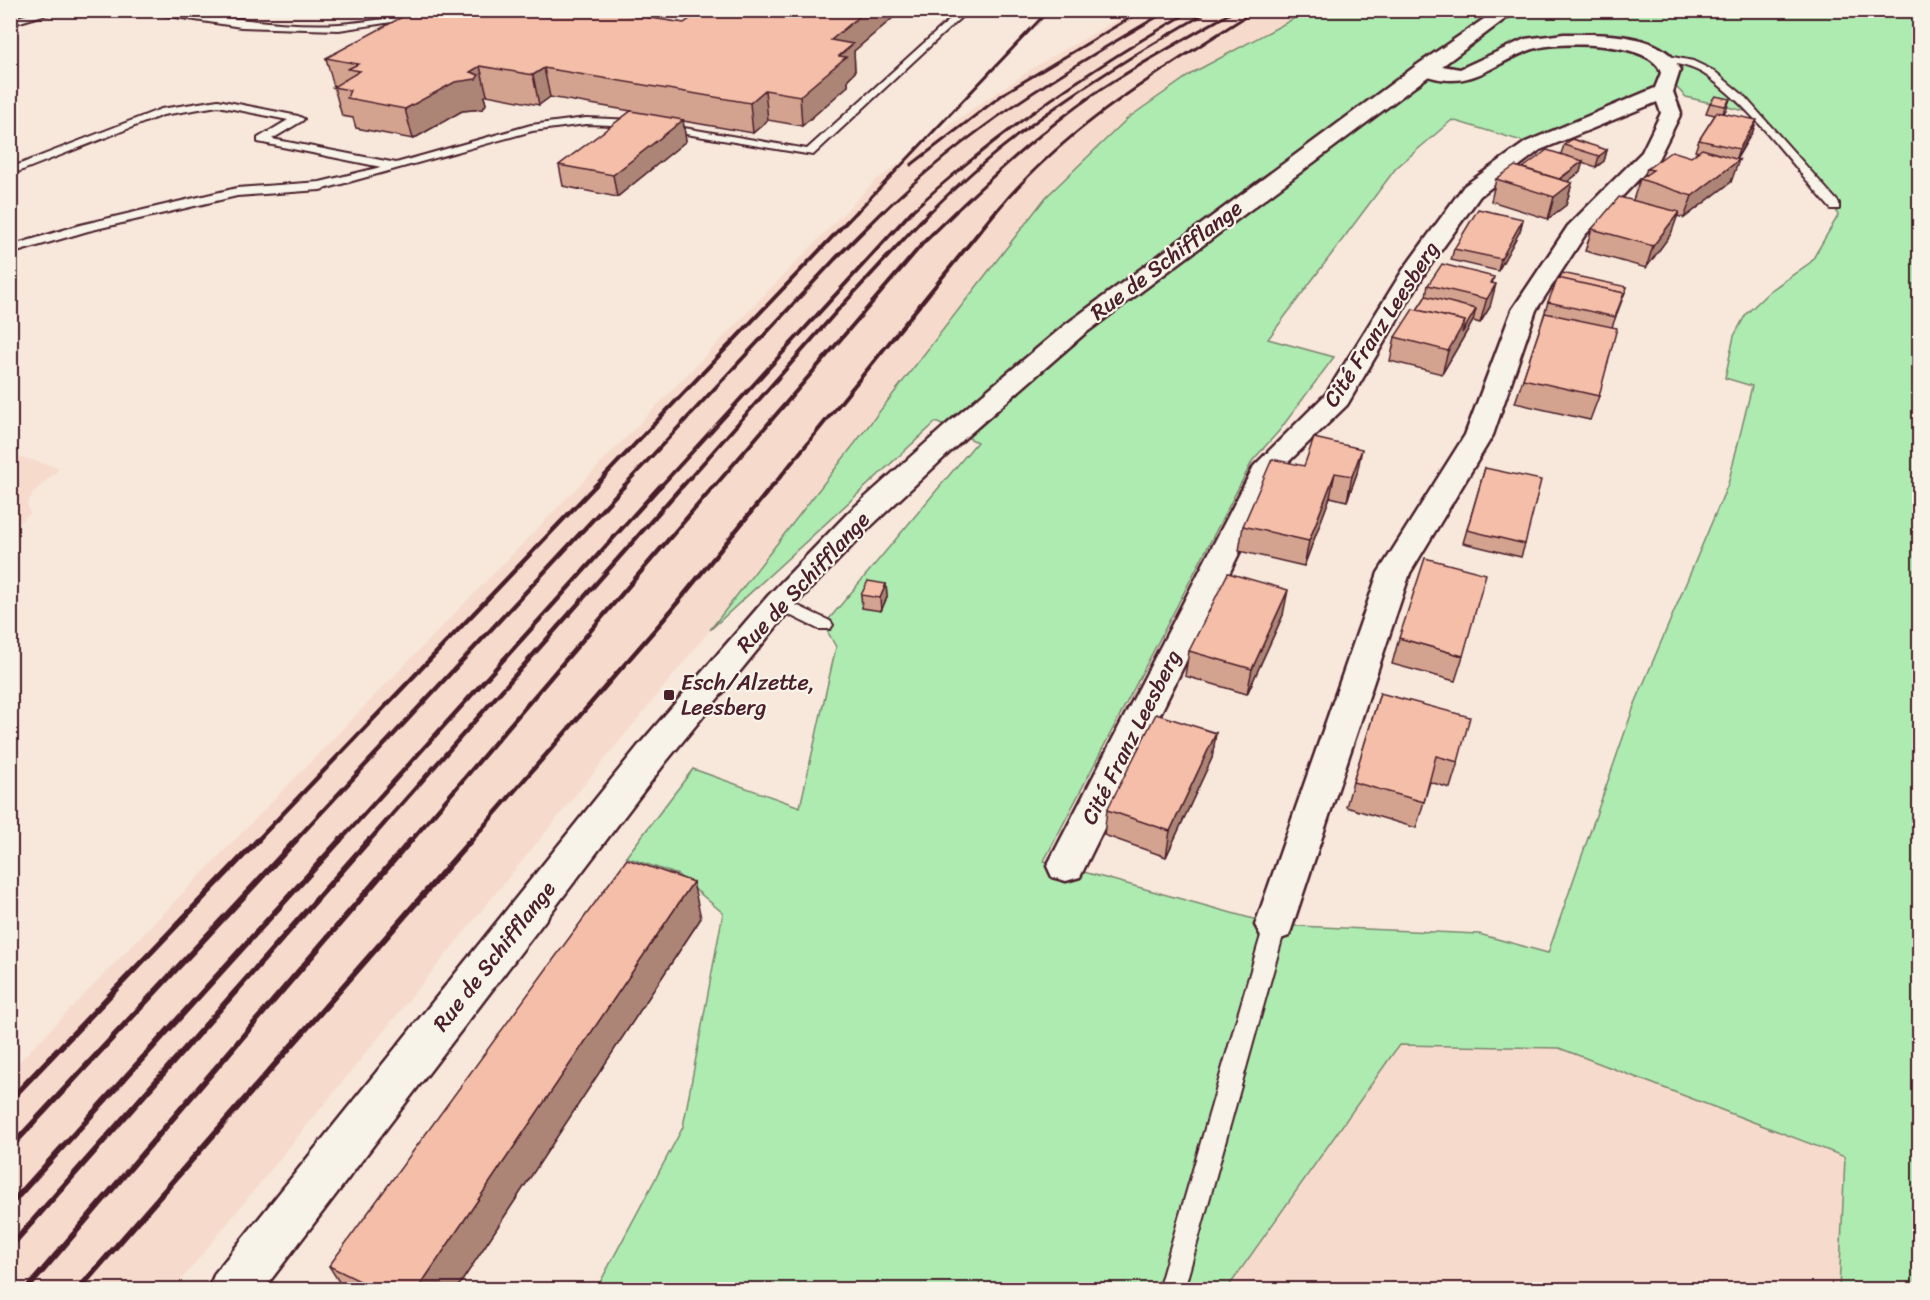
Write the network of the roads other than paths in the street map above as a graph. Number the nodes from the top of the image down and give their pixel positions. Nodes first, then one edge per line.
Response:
1 (56, 10) edge
2 (134, 10) edge
3 (467, 10) edge
4 (1509, 10) edge
5 (956, 17) dead end
6 (10, 22) edge
7 (1663, 58) junction
8 (1424, 69) junction
9 (1663, 92) junction
10 (396, 167) junction
11 (10, 172) edge
12 (1835, 206) dead end
13 (10, 250) edge
14 (779, 603) junction
15 (824, 625) dead end
16 (1066, 866) dead end
17 (1275, 926) joint
18 (232, 1290) edge
19 (1172, 1290) edge

1 - 6 lane
2 - 3 lane
4 - 8 street, Rue de Schifflange
5 - 10 lane
7 - 8 street
7 - 9 street
7 - 12 lane
8 - 14 street, Rue de Schifflange
9 - 16 street, Cité Franz Leesberg
9 - 17 street
10 - 11 lane
10 - 13 lane
14 - 15 lane
14 - 18 street, Rue de Schifflange
17 - 19 lane

